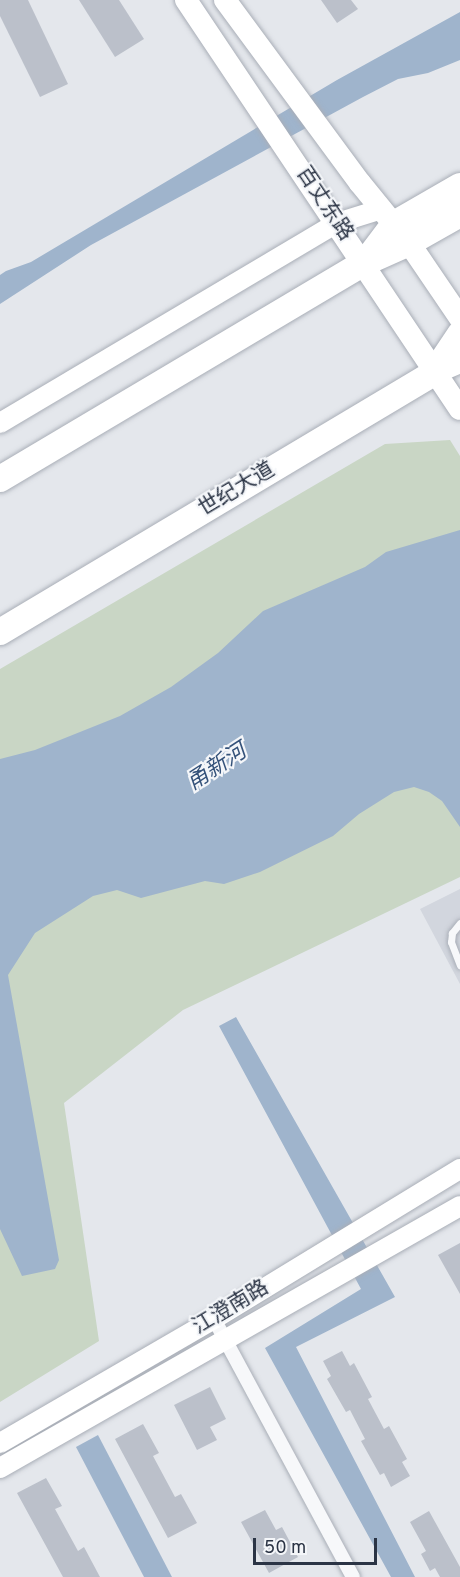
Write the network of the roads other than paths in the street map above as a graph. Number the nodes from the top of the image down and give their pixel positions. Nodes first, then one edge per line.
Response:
1 (186, 0) edge
2 (225, 0) edge
3 (460, 186) edge
4 (331, 214) junction
5 (460, 214) edge
6 (395, 225) junction
7 (364, 263) junction
8 (460, 318) edge
9 (460, 334) edge
10 (460, 362) edge
11 (434, 373) junction
12 (460, 409) edge
13 (0, 423) edge
14 (0, 479) edge
15 (0, 632) edge
16 (460, 923) edge
17 (460, 965) edge
18 (460, 1169) edge
19 (460, 1206) edge
20 (214, 1319) junction
21 (225, 1339) junction
22 (0, 1443) edge
23 (0, 1468) edge
24 (353, 1577) edge

1 - 4 main road, 百丈东路
2 - 6 main road, 百丈东路
3 - 6 highway
4 - 6 main road
4 - 7 main road, 百丈东路
4 - 13 main road
5 - 6 highway
6 - 7 highway
6 - 8 main road, 百丈东路
7 - 11 main road, 百丈东路
7 - 14 highway
9 - 11 highway, 世纪大道
10 - 11 main road
11 - 12 main road, 百丈东路
11 - 15 highway, 世纪大道
16 - 17 lane
18 - 20 main road, 江澄南路
19 - 21 main road, 江澄南路
20 - 21 street
20 - 22 main road, 江澄南路
21 - 23 main road, 江澄南路
21 - 24 street

